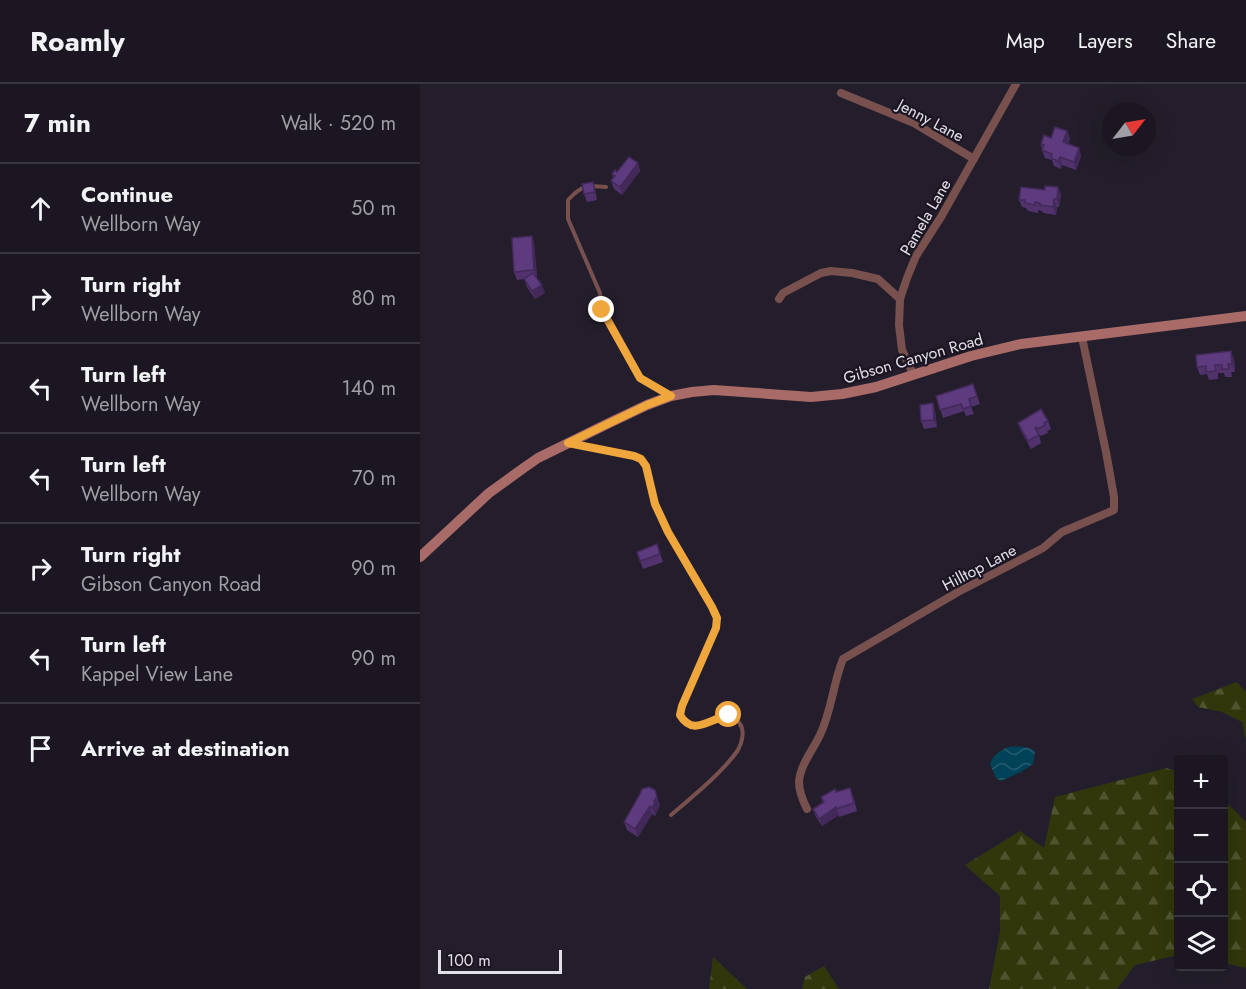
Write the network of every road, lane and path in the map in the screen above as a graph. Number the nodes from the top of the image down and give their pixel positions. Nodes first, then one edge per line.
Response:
1 (1016, 84) edge
2 (841, 93) dead end
3 (974, 159) junction
4 (606, 187) dead end
5 (779, 299) dead end
6 (900, 299) junction
7 (1246, 316) edge
8 (1082, 337) junction
9 (913, 374) junction
10 (671, 396) junction
11 (568, 443) junction
12 (420, 557) edge
13 (807, 809) dead end
14 (671, 815) dead end

1 - 3 street, Pamela Lane
2 - 3 street, Jenny Lane
3 - 6 street, Pamela Lane
4 - 10 lane
5 - 6 street
6 - 9 street, Pamela Lane
7 - 8 main road, Gibson Canyon Road
8 - 9 main road, Gibson Canyon Road
8 - 13 street, Hilltop Lane
9 - 10 main road, Gibson Canyon Road
10 - 11 main road, Gibson Canyon Road
11 - 12 main road, Gibson Canyon Road
11 - 14 lane

